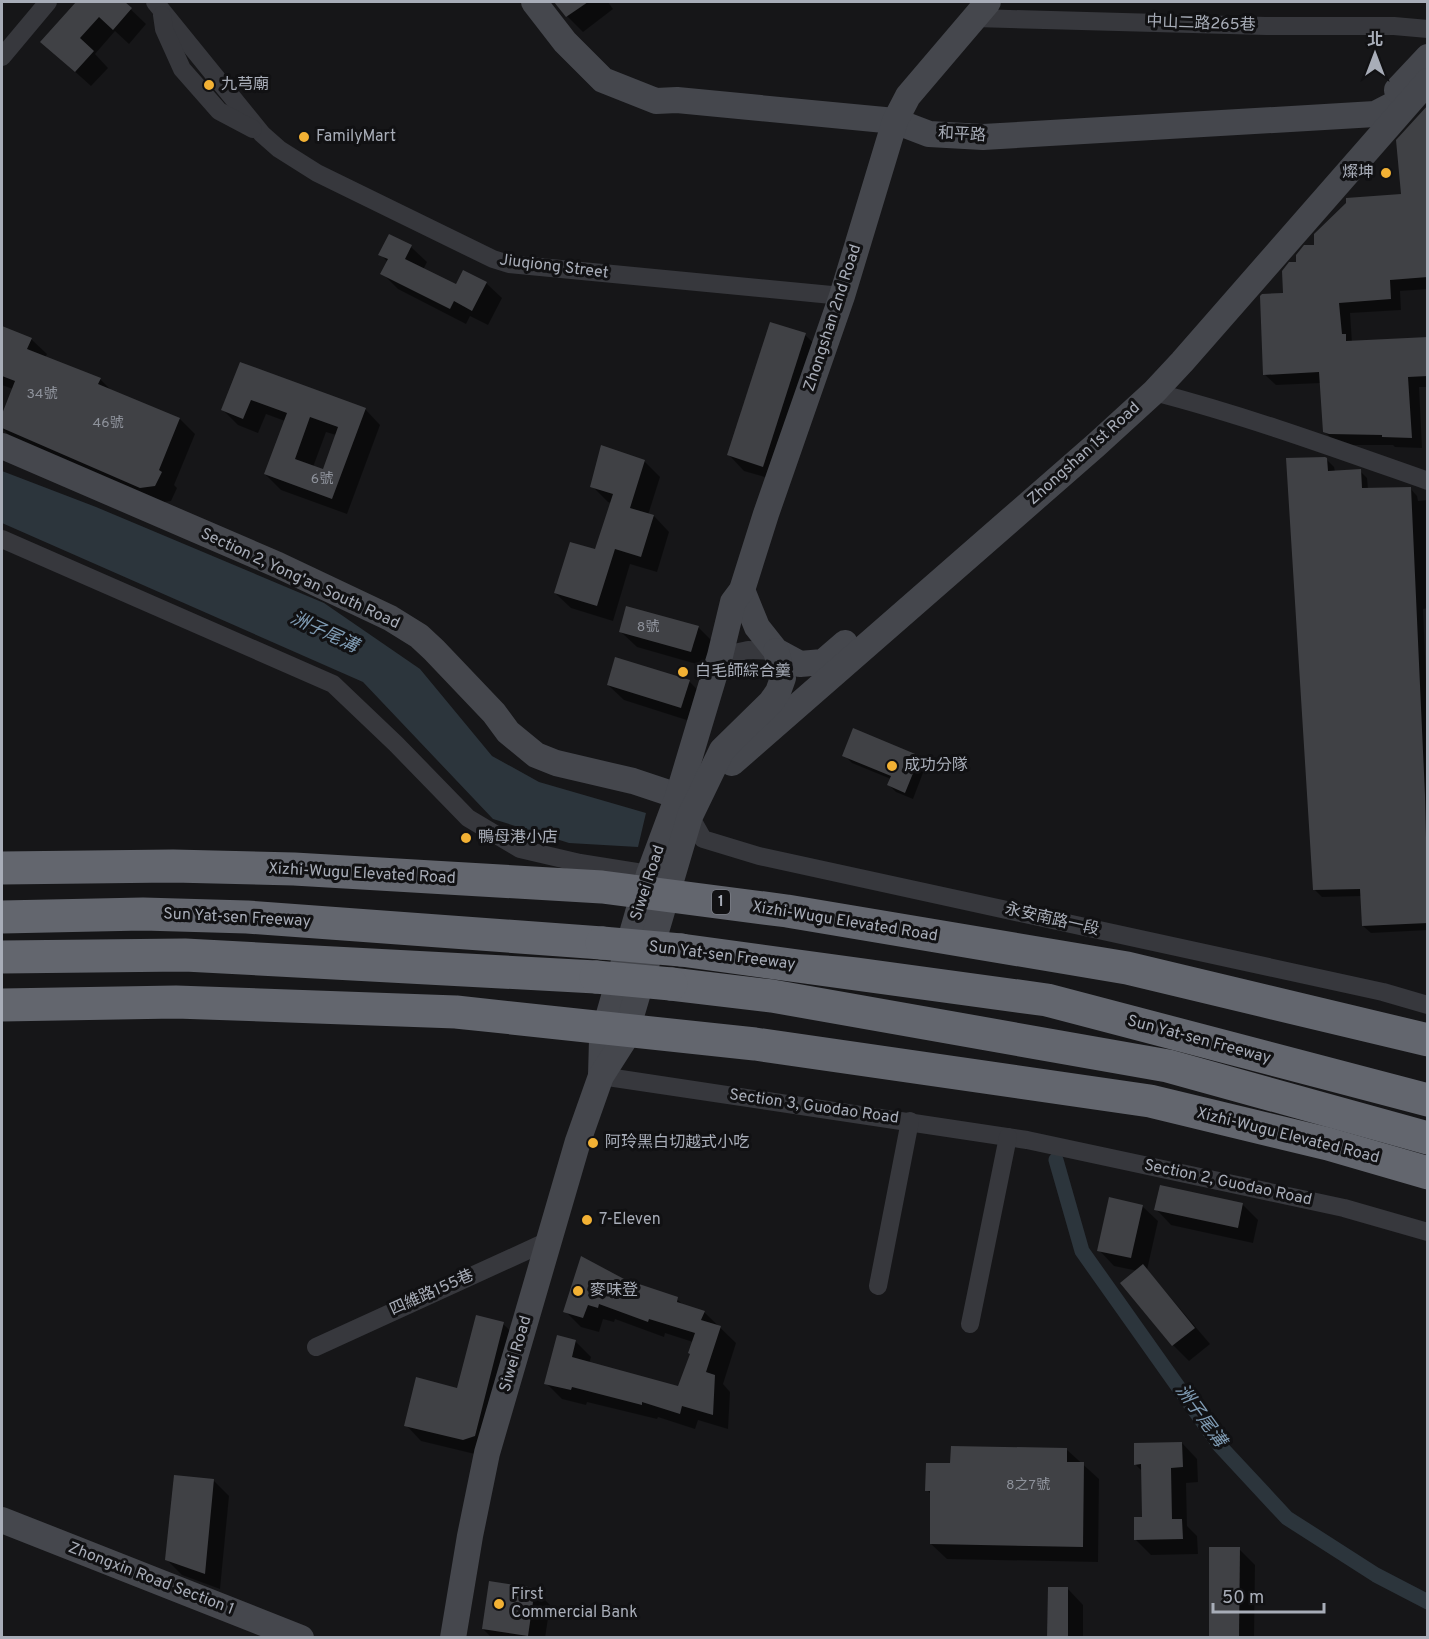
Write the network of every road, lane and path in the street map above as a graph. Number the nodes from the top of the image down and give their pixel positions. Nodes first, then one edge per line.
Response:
1 (48, 2) edge
2 (534, 2) edge
3 (158, 5) edge
4 (981, 10) edge
5 (1428, 29) edge
6 (2, 57) edge
7 (1428, 57) edge
8 (1425, 88) edge
9 (1375, 114) junction
10 (895, 121) junction
11 (842, 296) junction
12 (1154, 392) junction
13 (2, 446) edge
14 (1428, 481) edge
15 (2, 539) edge
16 (742, 590) junction
17 (776, 651) junction
18 (720, 656) junction
19 (703, 789) junction
20 (684, 806) junction
21 (2, 868) edge
22 (650, 874) junction
23 (2, 917) edge
24 (2, 957) edge
25 (2, 1005) edge
26 (1428, 1005) edge
27 (1428, 1040) edge
28 (601, 1076) junction
29 (1428, 1100) edge
30 (910, 1121) junction
31 (1008, 1137) junction
32 (1428, 1138) edge
33 (1027, 1140) joint
34 (1428, 1173) edge
35 (1428, 1232) edge
36 (548, 1241) junction
37 (878, 1286) dead end
38 (970, 1324) dead end
39 (316, 1347) dead end
40 (2, 1520) edge
41 (301, 1638) edge
42 (453, 1638) edge

1 - 6 street
2 - 10 street, 和平路
3 - 11 street, Jiuqiong Street
4 - 5 street, 中山二路265巷
4 - 10 street, Zhongshan 2nd Road
7 - 9 street, Zhongshan 1st Road
8 - 9 street, 和平路
8 - 12 street, Zhongshan 1st Road
9 - 10 street, 和平路
9 - 17 street, Zhongshan 1st Road
10 - 11 street, Zhongshan 2nd Road
11 - 16 street, Zhongshan 2nd Road
12 - 14 street
12 - 19 street, Zhongshan 1st Road
13 - 20 street, Section 2, Yong'an South Road
15 - 22 street
16 - 17 street, Zhongshan 1st Road
16 - 18 street, Zhongshan 2nd Road
17 - 18 street
17 - 19 street, Zhongshan 1st Road
18 - 20 street, Zhongshan 2nd Road
19 - 20 street, Zhongshan 1st Road
20 - 22 street, Siwei Road
20 - 26 street, 永安南路一段
20 - 28 street, Siwei Road
21 - 27 highway, Xizhi-Wugu Elevated Road / 1, bridge
22 - 28 street, Siwei Road
23 - 29 highway, Sun Yat-sen Freeway, bridge
24 - 32 highway, Sun Yat-sen Freeway, bridge
25 - 34 highway, Xizhi-Wugu Elevated Road, bridge
28 - 30 street, Section 3, Guodao Road
28 - 36 street, Siwei Road
30 - 31 street, Section 3, Guodao Road
30 - 37 street
31 - 33 street, Section 3, Guodao Road
31 - 38 street
33 - 35 street, Section 2, Guodao Road
36 - 39 street, 四維路155巷
36 - 42 street, Siwei Road
40 - 41 street, Zhongxin Road Section 1

